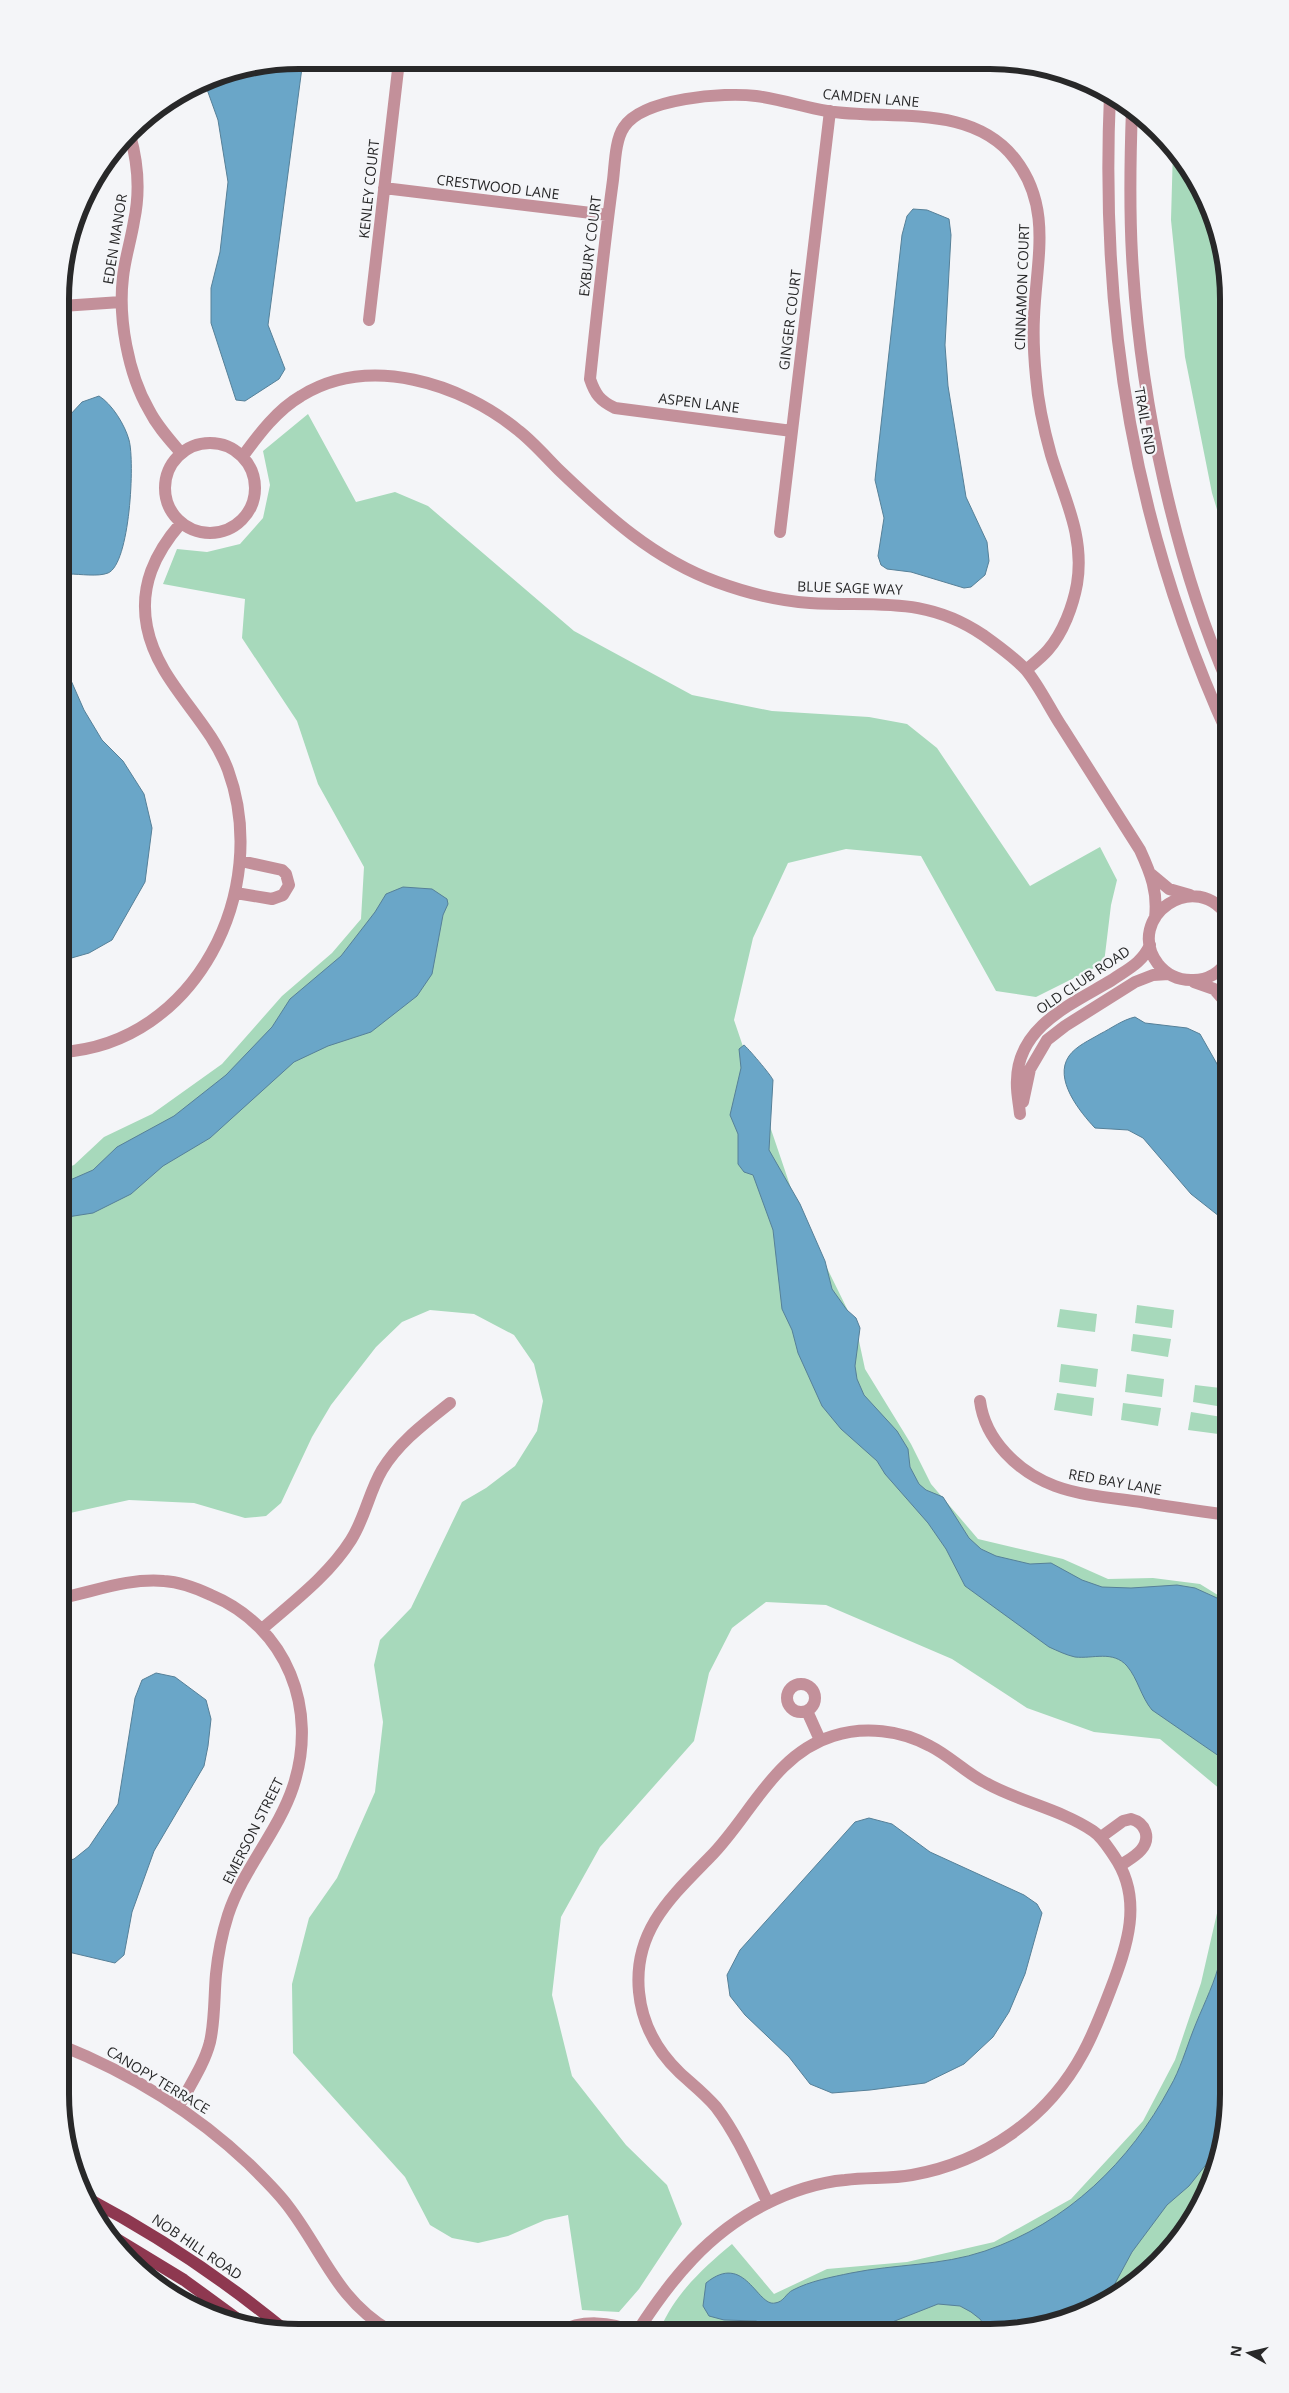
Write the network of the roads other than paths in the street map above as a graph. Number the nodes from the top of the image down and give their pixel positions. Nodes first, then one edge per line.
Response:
1 (398, 69) edge
2 (1110, 103) edge
3 (654, 107) joint
4 (830, 111) junction
5 (1132, 118) edge
6 (131, 141) edge
7 (1015, 159) joint
8 (384, 188) junction
9 (608, 215) junction
10 (121, 302) junction
11 (69, 306) edge
12 (369, 320) dead end
13 (604, 402) joint
14 (792, 431) junction
15 (181, 453) junction
16 (243, 456) junction
17 (181, 523) junction
18 (780, 532) dead end
19 (1220, 662) edge
20 (1026, 670) junction
21 (1220, 717) edge
22 (241, 862) junction
23 (1151, 874) junction
24 (236, 893) junction
25 (1195, 896) junction
26 (1214, 903) junction
27 (1220, 903) edge
28 (1220, 909) edge
29 (1155, 918) junction
30 (1150, 945) junction
31 (1220, 968) edge
32 (1170, 974) junction
33 (1187, 980) junction
34 (1220, 996) edge
35 (69, 1051) edge
36 (980, 1400) dead end
37 (450, 1403) dead end
38 (1220, 1514) edge
39 (69, 1596) edge
40 (262, 1629) junction
41 (807, 1711) dead end
42 (820, 1740) junction
43 (1101, 1837) junction
44 (1120, 1865) junction
45 (69, 2049) edge
46 (179, 2106) junction
47 (96, 2202) edge
48 (768, 2203) junction
49 (124, 2243) edge
50 (228, 2313) edge
51 (275, 2323) edge
52 (381, 2324) edge
53 (587, 2324) edge
54 (612, 2324) edge
55 (642, 2324) edge

1 - 8 street, KENLEY COURT
2 - 21 street, TRAIL END
3 - 4 street, CAMDEN LANE
3 - 9 street, EXBURY COURT
4 - 7 street, CAMDEN LANE
4 - 14 street, GINGER COURT
5 - 19 street, TRAIL END
6 - 10 street, EDEN MANOR
7 - 20 street, CINNAMON COURT
8 - 9 street, CRESTWOOD LANE
8 - 12 street, KENLEY COURT
9 - 13 street, EXBURY COURT
10 - 11 street
10 - 15 street, EDEN MANOR
13 - 14 street, ASPEN LANE
14 - 18 street, GINGER COURT
15 - 16 street
15 - 17 street
16 - 17 street
16 - 20 street, BLUE SAGE WAY
17 - 22 street
20 - 23 street, BLUE SAGE WAY
22 - 24 street
22 - 24 street
23 - 25 street, BLUE SAGE WAY
23 - 29 street, BLUE SAGE WAY
24 - 35 street
25 - 26 street, BLUE SAGE WAY
25 - 29 street
26 - 27 street
26 - 28 street
29 - 30 street, BLUE SAGE WAY
30 - 32 street
30 - 32 street, OLD CLUB ROAD
31 - 33 street
32 - 33 street
33 - 34 street
36 - 38 street, RED BAY LANE
37 - 40 street
39 - 40 street, EMERSON STREET
40 - 46 street, EMERSON STREET
41 - 42 street
42 - 43 street
42 - 48 street
43 - 44 street
43 - 44 street
44 - 48 street
45 - 46 street, CANOPY TERRACE
46 - 52 street, CANOPY TERRACE
47 - 51 main road, NOB HILL ROAD
48 - 55 street
49 - 50 main road
53 - 54 street

